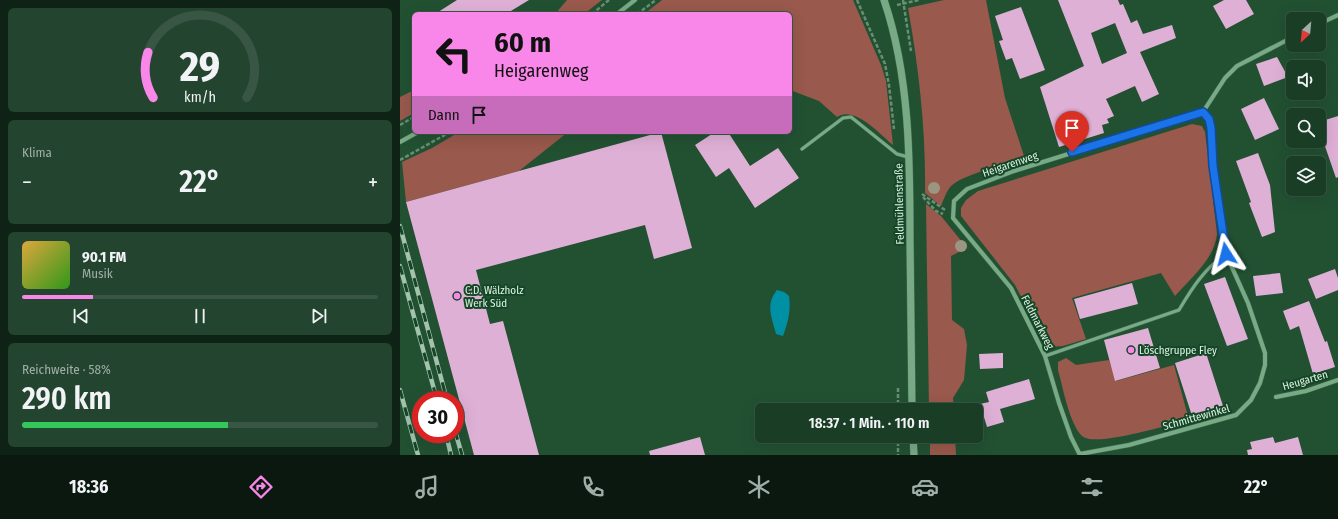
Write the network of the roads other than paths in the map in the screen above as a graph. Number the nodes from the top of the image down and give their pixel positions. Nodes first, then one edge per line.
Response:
1 (635, 0) edge
2 (884, 0) edge
3 (620, 12) edge
4 (1338, 15) edge
5 (1326, 21) edge
6 (1286, 41) edge
7 (1203, 112) junction
8 (414, 134) edge
9 (400, 142) edge
10 (802, 149) dead end
11 (909, 157) junction
12 (952, 216) joint
13 (1226, 254) junction
14 (1046, 356) junction
15 (1338, 380) edge
16 (1276, 397) dead end
17 (912, 403) edge
18 (913, 443) edge
19 (914, 455) edge
20 (1080, 455) edge

1 - 3 street
2 - 11 street, Feldmühlenstraße
4 - 5 street
6 - 7 street
7 - 12 street, Heigarenweg
7 - 13 street, Schmittewinkel
8 - 9 street
10 - 11 lane
11 - 17 street, Feldmühlenstraße
12 - 14 street, Feldmarkweg
13 - 14 lane
13 - 20 street, Schmittewinkel
14 - 20 street, Feldmarkweg
15 - 16 street, Heugarten
18 - 19 street

